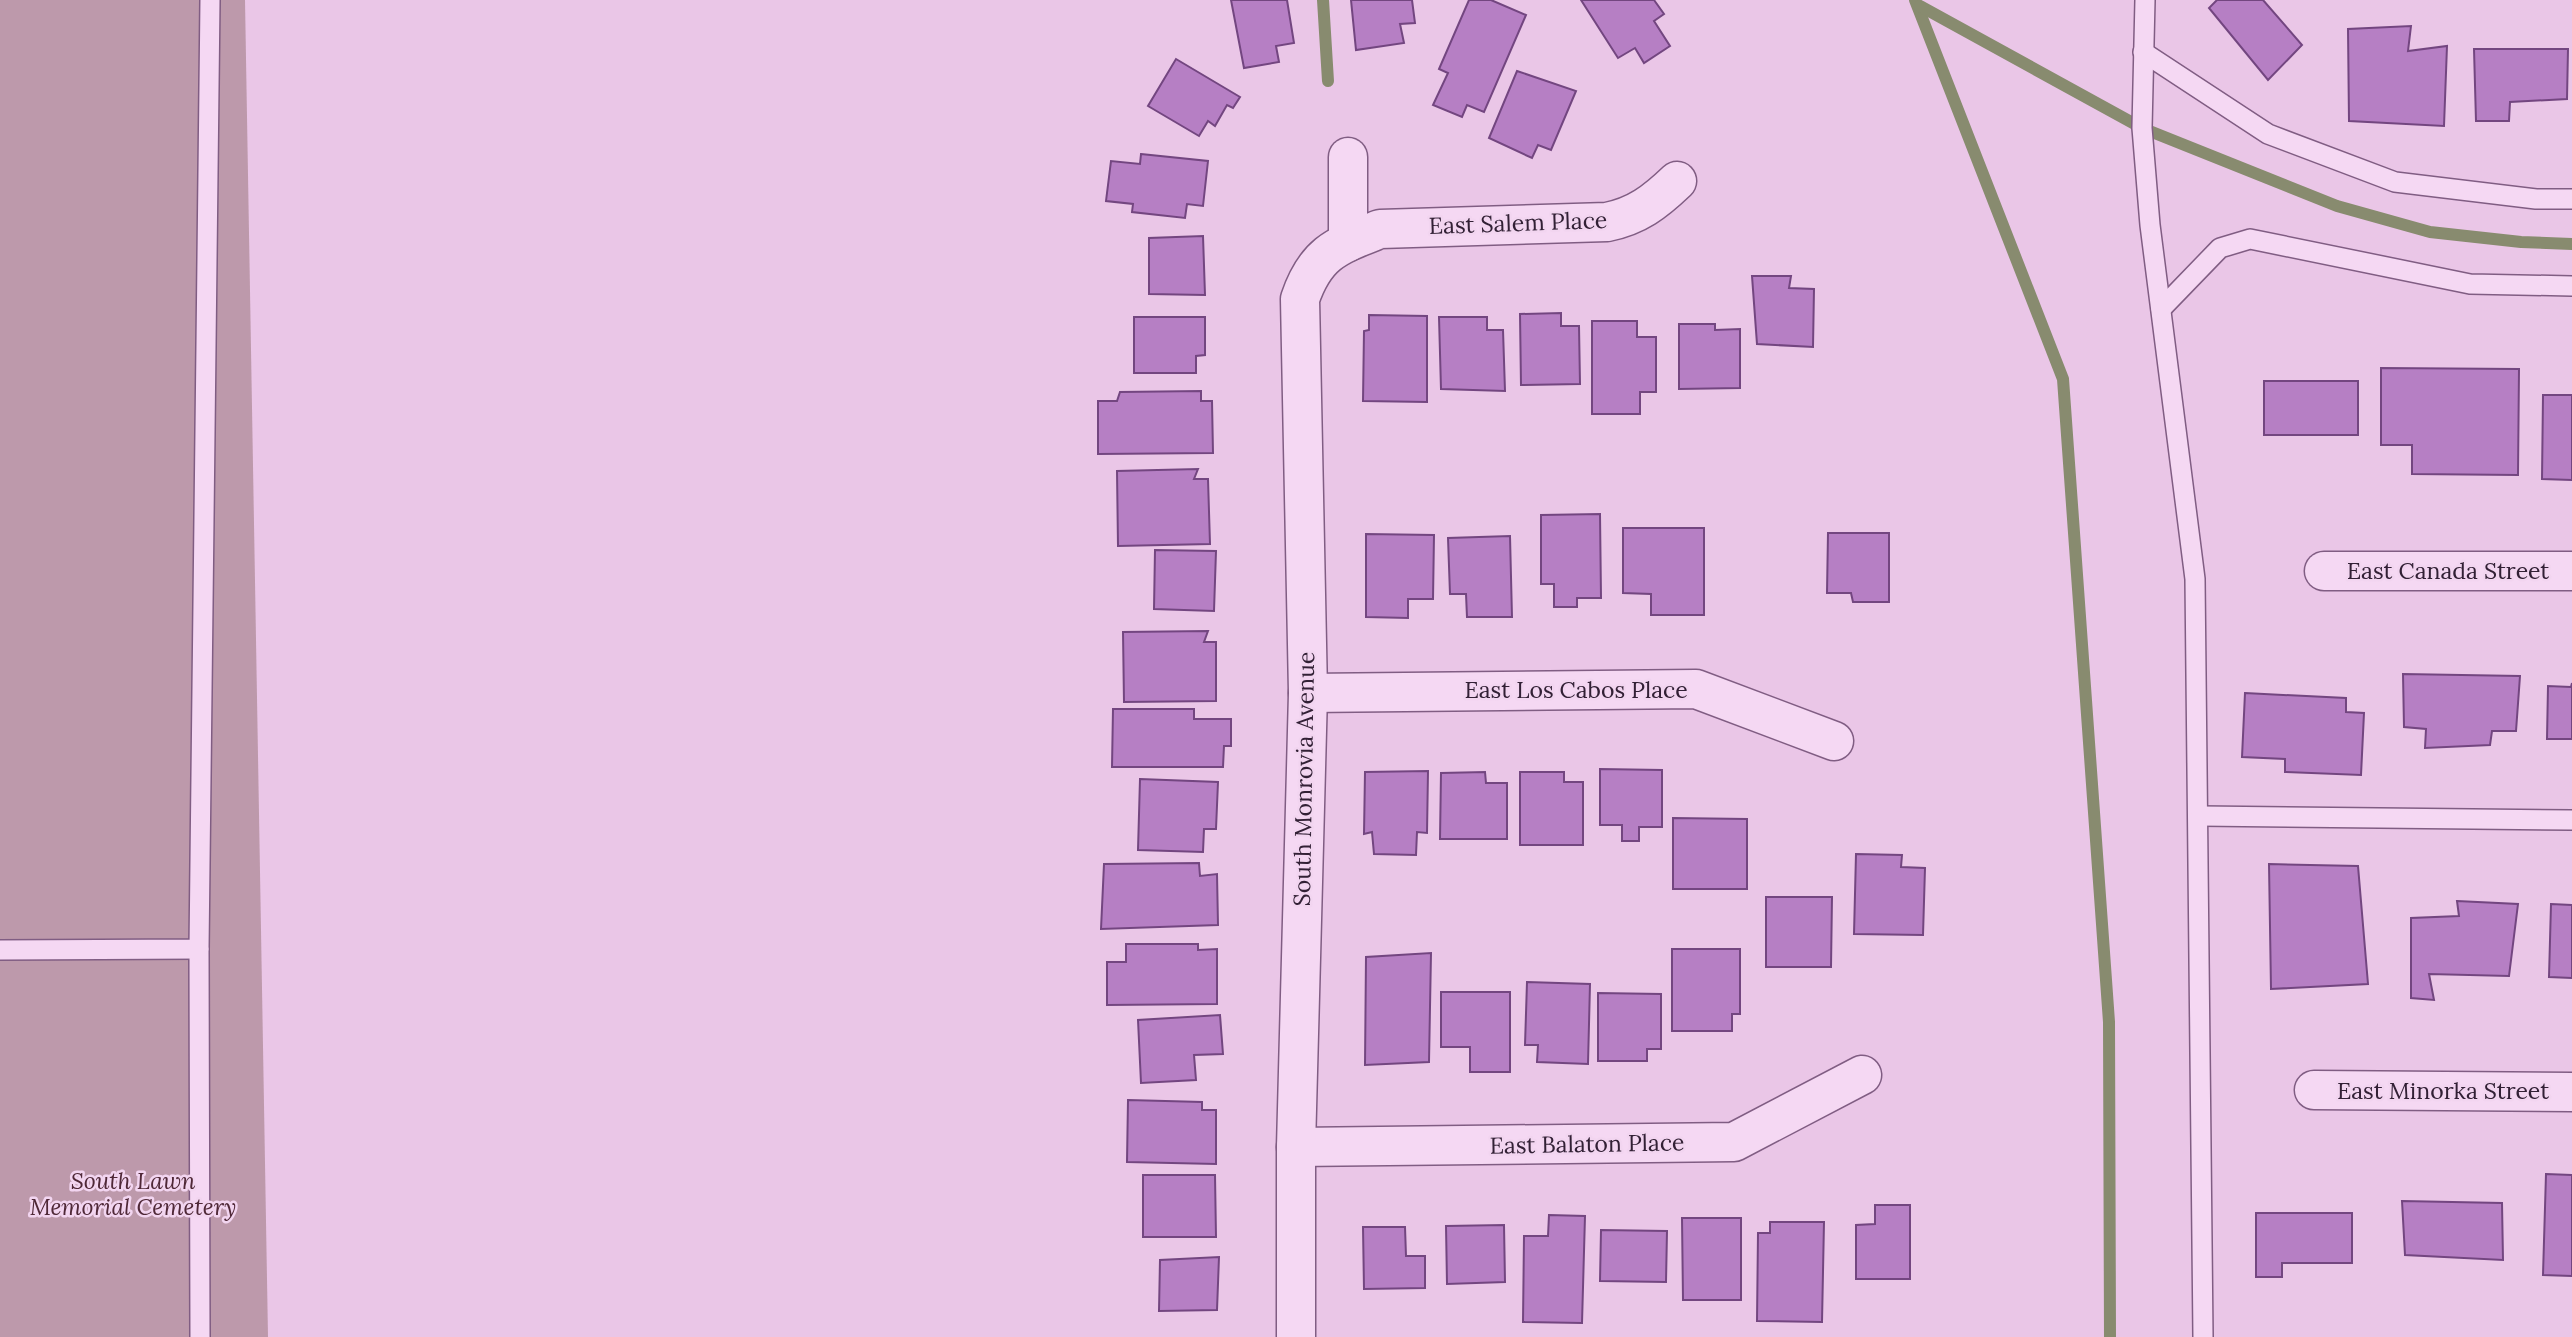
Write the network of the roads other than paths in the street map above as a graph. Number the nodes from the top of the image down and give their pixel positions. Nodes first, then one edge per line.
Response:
1 (211, 0) edge
2 (2145, 0) edge
3 (2143, 52) junction
4 (1348, 157) dead end
5 (1677, 181) dead end
6 (2572, 199) edge
7 (1348, 242) junction
8 (2572, 286) edge
9 (2161, 309) junction
10 (2324, 571) dead end
11 (2572, 571) edge
12 (1308, 693) junction
13 (1834, 741) dead end
14 (2200, 816) junction
15 (2572, 820) edge
16 (0, 950) edge
17 (199, 950) junction
18 (1862, 1074) dead end
19 (2314, 1090) dead end
20 (2572, 1092) edge
21 (1296, 1147) junction
22 (200, 1337) edge
23 (1296, 1337) edge
24 (2203, 1337) edge

1 - 17 lane
2 - 3 lane
3 - 6 lane
3 - 9 lane
4 - 7 street
5 - 7 street, East Salem Place
7 - 12 street, South Monrovia Avenue
8 - 9 lane
9 - 14 lane
10 - 11 street, East Canada Street
12 - 13 street, East Los Cabos Place
12 - 21 street, South Monrovia Avenue
14 - 15 lane
14 - 24 lane
16 - 17 lane
17 - 22 lane
18 - 21 street, East Balaton Place
19 - 20 street, East Minorka Street
21 - 23 street, South Monrovia Avenue

